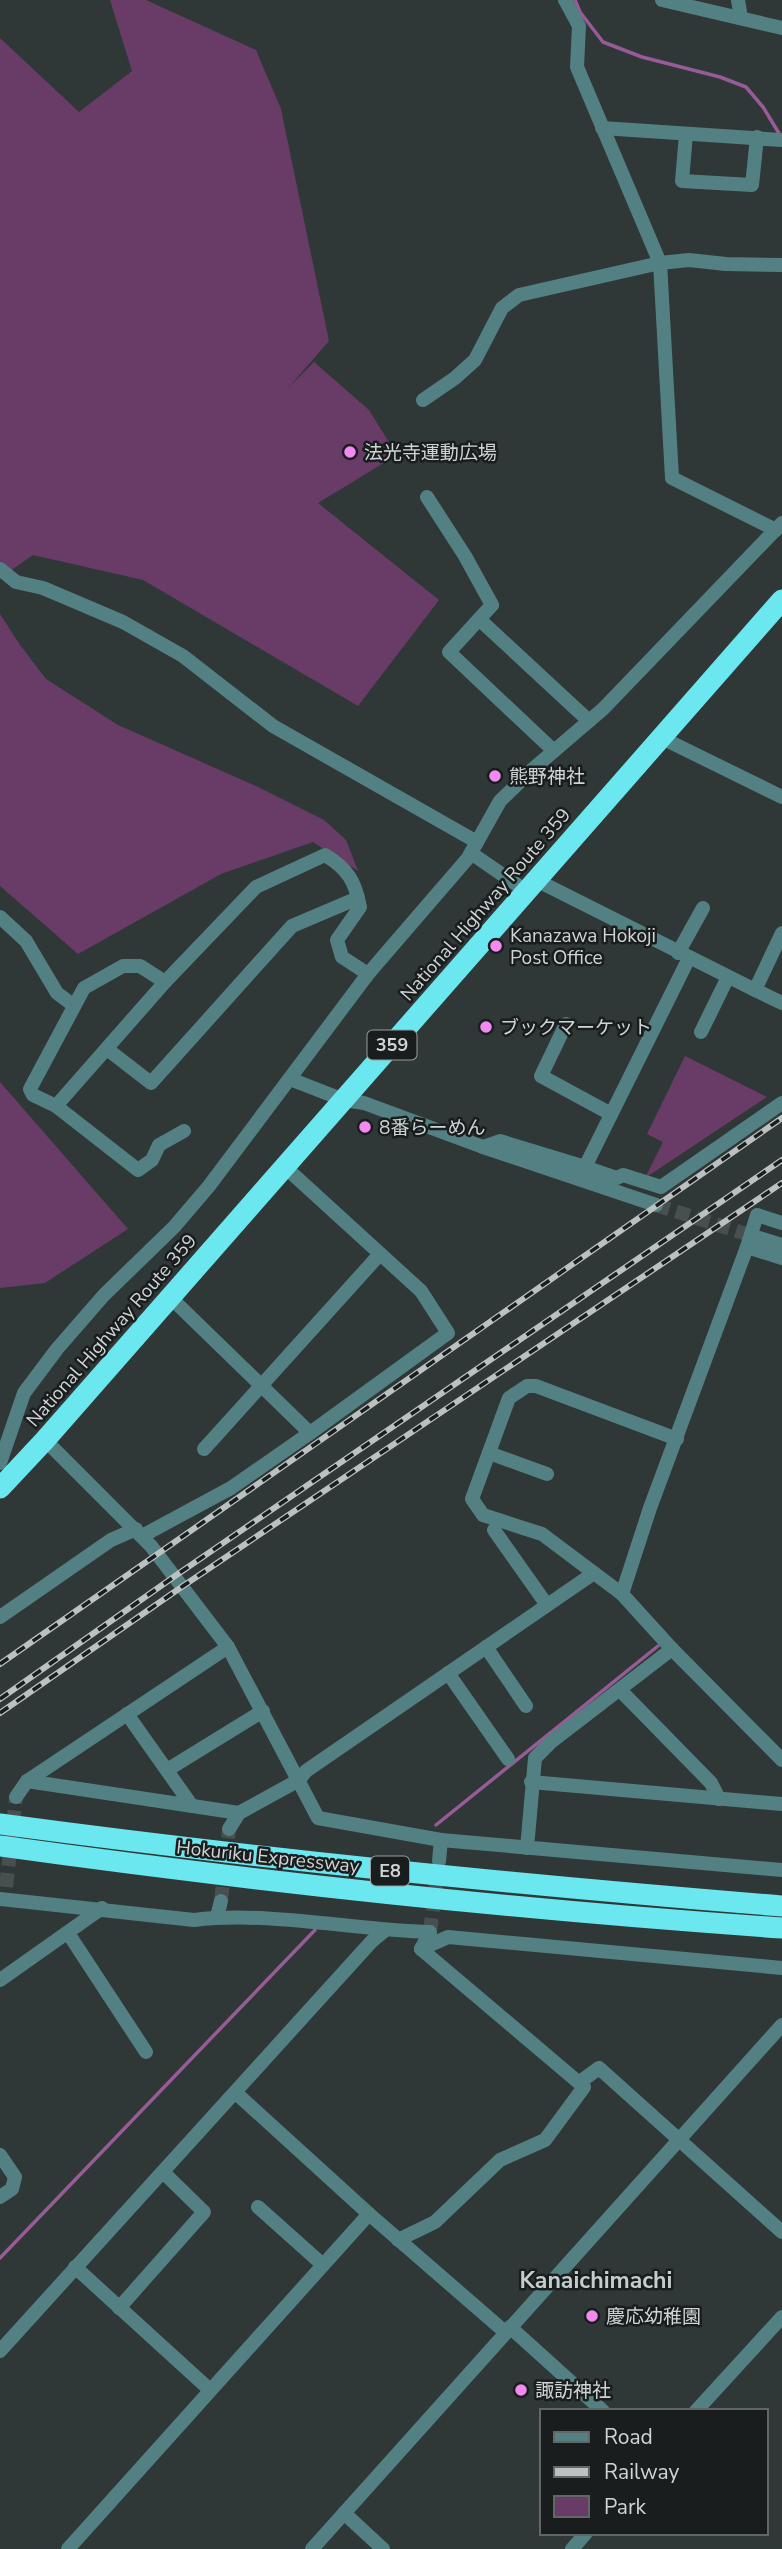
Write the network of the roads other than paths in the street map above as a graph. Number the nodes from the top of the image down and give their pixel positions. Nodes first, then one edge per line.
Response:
1 (565, 0) edge
2 (662, 0) edge
3 (738, 0) edge
4 (741, 18) junction
5 (782, 28) edge
6 (602, 128) junction
7 (686, 134) junction
8 (757, 137) junction
9 (780, 139) edge
10 (660, 263) junction
11 (782, 265) edge
12 (423, 400) dead end
13 (427, 498) dead end
14 (779, 526) edge
15 (0, 569) edge
16 (782, 600) edge
17 (480, 619) junction
18 (589, 721) junction
19 (663, 738) junction
20 (554, 751) junction
21 (782, 797) edge
22 (474, 847) junction
23 (531, 885) junction
24 (358, 898) junction
25 (703, 908) dead end
26 (0, 916) edge
27 (782, 933) edge
28 (684, 956) junction
29 (368, 974) junction
30 (728, 977) junction
31 (165, 982) junction
32 (755, 990) junction
33 (782, 1003) edge
34 (73, 1005) junction
35 (566, 1024) dead end
36 (701, 1032) dead end
37 (107, 1049) junction
38 (290, 1079) junction
39 (344, 1100) junction
40 (782, 1104) edge
41 (57, 1107) junction
42 (611, 1114) junction
43 (184, 1131) dead end
44 (483, 1147) junction
45 (285, 1167) junction
46 (585, 1167) junction
47 (656, 1205) tunnel mouth
48 (782, 1223) edge
49 (753, 1242) junction
50 (782, 1245) edge
51 (380, 1254) junction
52 (782, 1258) edge
53 (170, 1297) junction
54 (261, 1387) junction
55 (310, 1433) junction
56 (3, 1439) edge
57 (677, 1439) junction
58 (45, 1440) junction
59 (204, 1449) dead end
60 (489, 1453) junction
61 (0, 1463) edge
62 (547, 1474) dead end
63 (0, 1488) edge
64 (494, 1530) dead end
65 (139, 1533) junction
66 (594, 1573) junction
67 (622, 1594) junction
68 (547, 1605) junction
69 (0, 1618) edge
70 (228, 1647) junction
71 (486, 1647) junction
72 (672, 1649) junction
73 (448, 1674) junction
74 (620, 1690) junction
75 (526, 1706) dead end
76 (264, 1711) junction
77 (127, 1714) junction
78 (508, 1759) dead end
79 (782, 1760) edge
80 (167, 1770) junction
81 (299, 1780) junction
82 (27, 1781) junction
83 (531, 1783) junction
84 (16, 1797) tunnel mouth
85 (719, 1799) junction
86 (782, 1804) edge
87 (192, 1806) junction
88 (239, 1813) junction
89 (0, 1825) edge
90 (229, 1829) tunnel mouth
91 (440, 1840) junction
92 (0, 1846) edge
93 (527, 1848) junction
94 (439, 1861) tunnel mouth
95 (782, 1870) edge
96 (4, 1894) edge
97 (221, 1901) tunnel mouth
98 (782, 1906) edge
99 (102, 1908) junction
100 (217, 1917) junction
101 (782, 1930) edge
102 (384, 1931) junction
103 (68, 1933) junction
104 (422, 1949) junction
105 (782, 1968) edge
106 (0, 1980) edge
107 (782, 2025) edge
108 (146, 2052) dead end
109 (580, 2082) junction
110 (236, 2093) junction
111 (679, 2140) junction
112 (0, 2155) edge
113 (163, 2172) junction
114 (0, 2197) edge
115 (258, 2207) dead end
116 (369, 2214) junction
117 (782, 2232) edge
118 (398, 2240) junction
119 (323, 2265) junction
120 (75, 2267) junction
121 (119, 2308) junction
122 (782, 2317) edge
123 (508, 2329) junction
124 (0, 2351) edge
125 (210, 2390) junction
126 (601, 2409) edge
127 (698, 2409) edge
128 (344, 2513) junction
129 (584, 2535) edge
130 (68, 2549) edge
131 (312, 2549) edge
132 (383, 2549) edge
133 (572, 2549) edge

1 - 6 street
2 - 4 street
3 - 4 street
4 - 5 street
6 - 7 street
6 - 10 street
7 - 8 street
7 - 8 street
8 - 9 street
10 - 11 street
10 - 12 street
10 - 14 street
13 - 17 street
14 - 18 street
15 - 22 street
16 - 19 highway, National Highway Route 359 / 359
17 - 18 street
17 - 20 street
18 - 20 street
19 - 21 street
19 - 23 highway, National Highway Route 359 / 359
20 - 22 street
22 - 23 street
22 - 29 street
23 - 28 street
23 - 39 highway, National Highway Route 359 / 359
24 - 29 street
24 - 31 street
24 - 37 street
25 - 28 street
26 - 34 street
27 - 32 street
28 - 30 street
28 - 42 street
29 - 38 street
30 - 32 street
30 - 36 street
31 - 34 street
31 - 37 street
32 - 33 street
34 - 41 street
35 - 42 street
37 - 41 street
38 - 39 street
38 - 56 street
39 - 44 street
39 - 45 highway, National Highway Route 359 / 359
40 - 46 street
41 - 43 street
42 - 46 street
44 - 46 street
44 - 47 street
45 - 51 street
45 - 53 highway, National Highway Route 359 / 359
48 - 49 street
49 - 50 street
49 - 52 street
49 - 57 street
51 - 54 street
51 - 55 street
53 - 54 street
53 - 58 highway, National Highway Route 359 / 359
54 - 55 street
54 - 59 street
55 - 65 street
56 - 61 street
57 - 60 street
57 - 67 street
58 - 63 highway, National Highway Route 359 / 359
58 - 65 street
60 - 62 street
60 - 66 street
64 - 68 street
65 - 69 street
65 - 70 street
66 - 67 street
66 - 68 street
67 - 72 street
68 - 71 street
70 - 76 street
70 - 77 street
71 - 73 street
71 - 75 street
72 - 74 street
72 - 79 street
73 - 78 street
73 - 81 street
74 - 83 street
74 - 85 street
76 - 80 street
76 - 81 street
77 - 80 street
77 - 82 street
80 - 87 street
81 - 88 street
81 - 91 street
82 - 84 street
82 - 87 street
83 - 85 street
83 - 93 street
85 - 86 street
87 - 88 street
88 - 90 street
89 - 98 highway, Hokuriku Expressway / E8
91 - 93 street
91 - 94 street
92 - 101 highway, Hokuriku Expressway / E8
93 - 95 street
96 - 99 street
97 - 100 street
99 - 100 street
99 - 103 street
100 - 102 street
102 - 104 street
102 - 110 street
103 - 106 street
103 - 108 street
104 - 105 street
104 - 109 street
107 - 111 street
109 - 111 street
109 - 118 street
110 - 113 street
110 - 116 street
111 - 117 street
111 - 123 street
112 - 114 street
113 - 120 street
113 - 121 street
115 - 119 street
116 - 118 street
116 - 119 street
118 - 123 street
119 - 125 street
120 - 121 street
120 - 124 street
121 - 125 street
122 - 127 street
123 - 126 street
123 - 128 street
125 - 130 street
128 - 131 street
128 - 132 street
129 - 133 street

